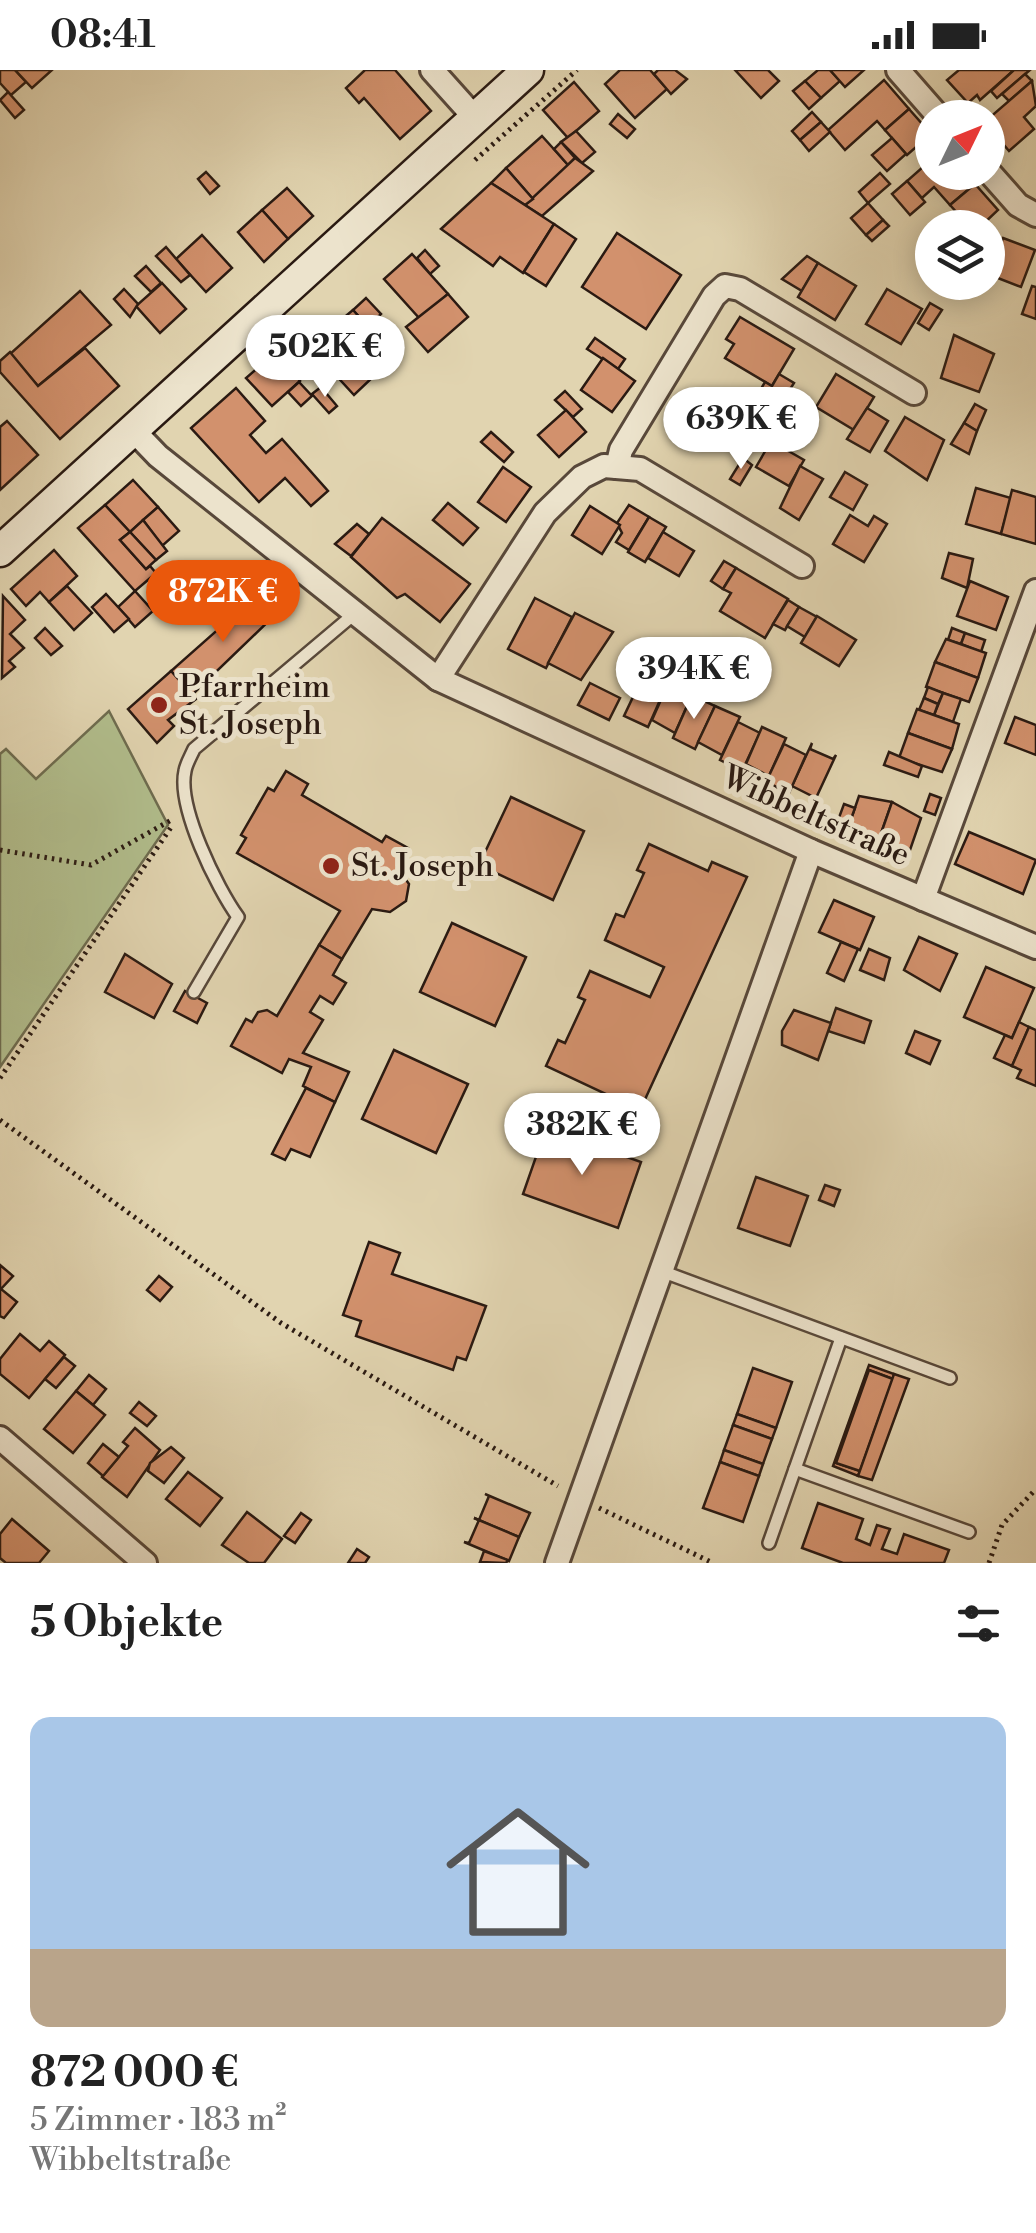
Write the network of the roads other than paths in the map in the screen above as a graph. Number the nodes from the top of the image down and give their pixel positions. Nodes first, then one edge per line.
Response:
1 (432, 70) edge
2 (528, 70) edge
3 (898, 70) edge
4 (924, 100) edge
5 (476, 119) junction
6 (1005, 190) edge
7 (1036, 214) edge
8 (914, 393) dead end
9 (134, 431) junction
10 (617, 466) junction
11 (0, 550) edge
12 (802, 566) dead end
13 (1036, 591) edge
14 (353, 615) junction
15 (438, 679) junction
16 (810, 851) junction
17 (923, 899) junction
18 (1036, 947) edge
19 (194, 992) dead end
20 (664, 1272) junction
21 (840, 1338) junction
22 (950, 1378) dead end
23 (0, 1438) edge
24 (795, 1470) junction
25 (968, 1532) dead end
26 (769, 1543) dead end
27 (145, 1563) edge
28 (557, 1563) edge

1 - 5 street
2 - 5 main road
3 - 4 street
5 - 9 main road
6 - 7 street
8 - 10 street
9 - 11 main road
9 - 14 street, Wibbeltstraße
10 - 12 street
10 - 15 street
13 - 17 street
14 - 15 street, Wibbeltstraße
14 - 19 lane
15 - 16 street, Wibbeltstraße
16 - 17 street, Wibbeltstraße
16 - 20 street
17 - 18 street, Wibbeltstraße
20 - 21 lane
20 - 28 street
21 - 22 lane
21 - 24 lane
23 - 27 street
24 - 25 lane
24 - 26 lane

